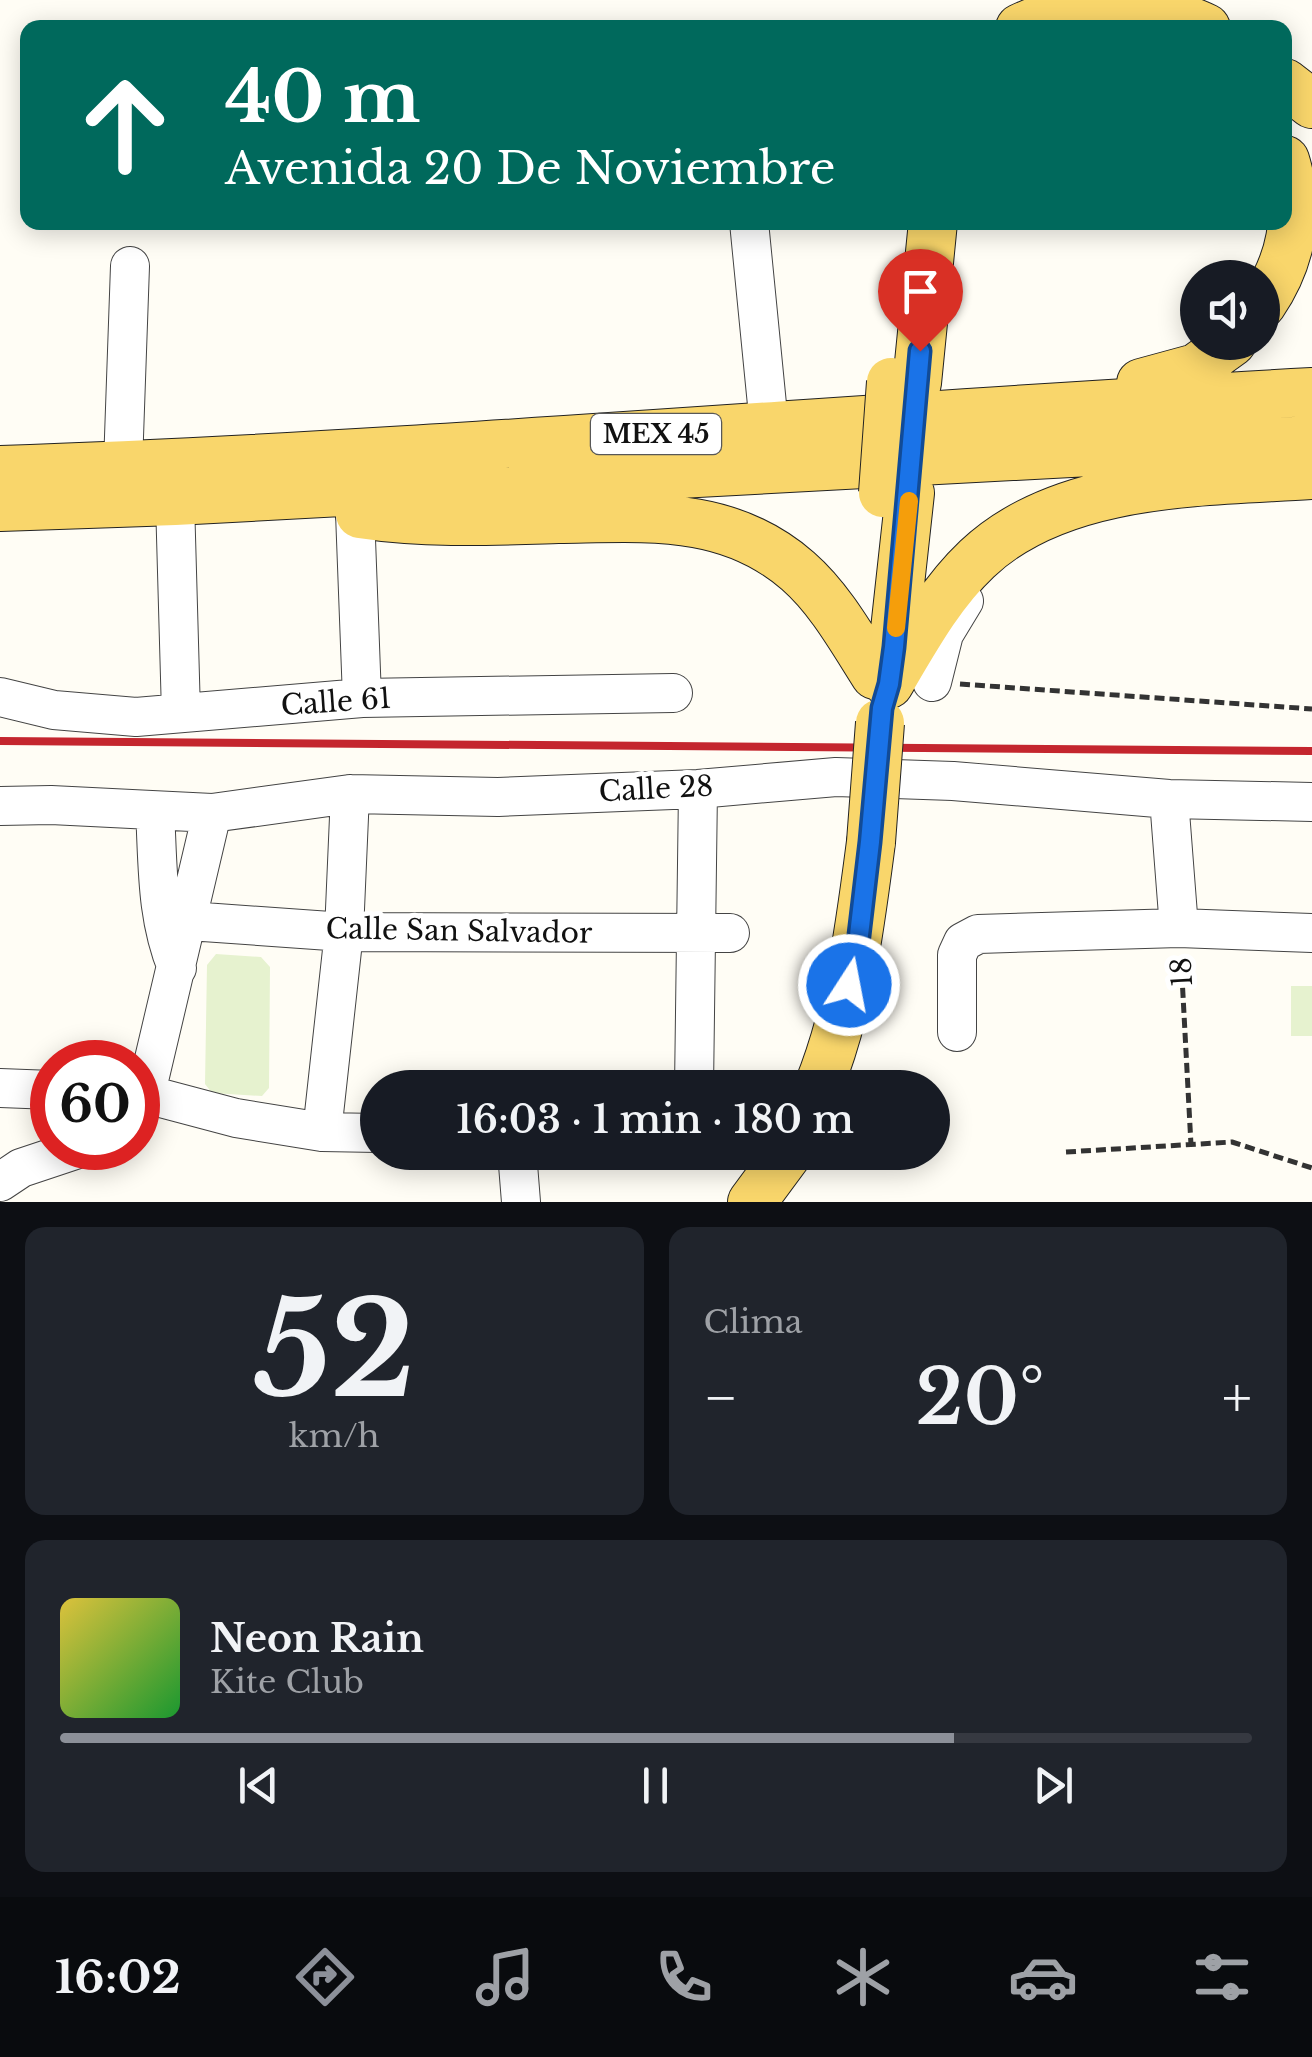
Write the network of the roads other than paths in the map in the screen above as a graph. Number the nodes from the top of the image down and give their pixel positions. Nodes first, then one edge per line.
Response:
1 (1040, 20) edge
2 (1190, 20) edge
3 (1292, 88) edge
4 (1312, 104) edge
5 (1292, 196) edge
6 (1292, 226) edge
7 (750, 230) edge
8 (902, 230) edge
9 (932, 230) edge
10 (1292, 230) edge
11 (130, 266) dead end
12 (1280, 274) edge
13 (1207, 360) edge
14 (904, 382) junction
15 (1312, 392) edge
16 (1033, 406) junction
17 (769, 425) junction
18 (1312, 440) edge
19 (123, 465) junction
20 (0, 470) edge
21 (1312, 475) edge
22 (312, 494) junction
23 (1312, 496) edge
24 (176, 501) junction
25 (0, 507) edge
26 (355, 513) junction
27 (673, 693) dead end
28 (892, 694) junction
29 (0, 697) edge
30 (362, 698) junction
31 (180, 714) junction
32 (698, 788) junction
33 (350, 794) junction
34 (1169, 799) junction
35 (1312, 802) edge
36 (0, 806) edge
37 (155, 812) junction
38 (212, 812) junction
39 (189, 921) junction
40 (1179, 928) junction
41 (344, 932) junction
42 (713, 933) junction
43 (1312, 933) edge
44 (177, 968) junction
45 (957, 1032) dead end
46 (156, 1040) edge
47 (696, 1070) edge
48 (826, 1070) edge
49 (0, 1088) edge
50 (30, 1089) edge
51 (160, 1100) edge
52 (322, 1132) junction
53 (360, 1133) edge
54 (30, 1165) edge
55 (518, 1170) edge
56 (776, 1170) edge
57 (0, 1182) edge
58 (520, 1202) edge
59 (752, 1202) edge

1 - 2 main road
3 - 4 main road
5 - 6 main road
7 - 17 street
8 - 14 main road
9 - 14 main road
10 - 12 main road
11 - 19 street
13 - 16 main road
14 - 28 main road, bridge
15 - 16 main road, MEX 45
16 - 17 main road, MEX 45
17 - 19 main road, MEX 45
18 - 22 main road, MEX 45
19 - 20 main road, MEX 45
21 - 28 main road
22 - 24 main road, MEX 45
22 - 26 main road
23 - 28 street
24 - 25 main road, MEX 45
24 - 31 street
26 - 28 main road
26 - 30 street
27 - 30 street, Calle 61
28 - 48 main road, bridge
29 - 31 street, Calle 61
30 - 31 street, Calle 61
32 - 33 street, Calle 28
32 - 34 street, Calle 28
32 - 42 street
33 - 38 street, Calle 28
33 - 41 street
34 - 35 street, Calle 28
34 - 40 street, 18
36 - 37 street, Calle 28
37 - 38 street, Calle 28
37 - 44 street
38 - 39 street
39 - 41 street, Calle San Salvador
39 - 44 street
40 - 43 street
40 - 45 street
41 - 42 street, Calle San Salvador
41 - 52 street
42 - 47 street
44 - 46 street
49 - 50 street
51 - 52 street
52 - 53 street
54 - 57 street
55 - 58 street
56 - 59 main road

